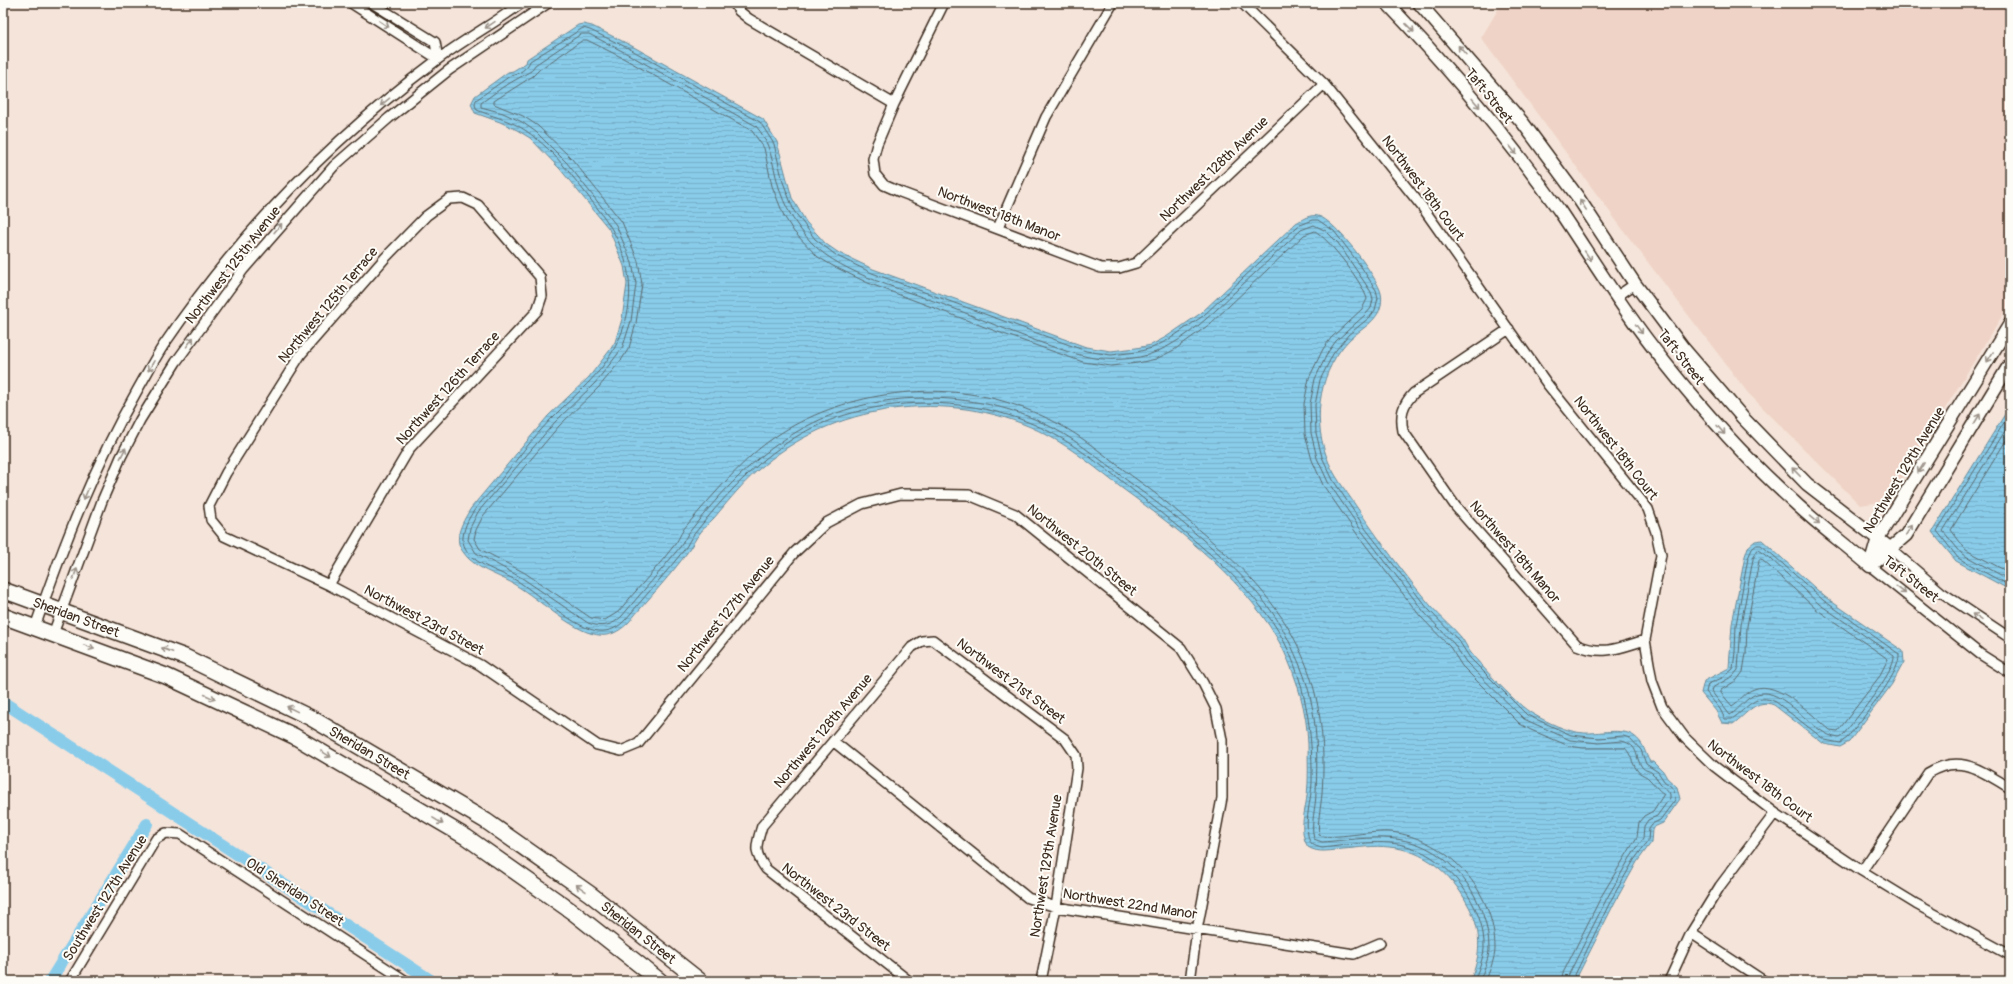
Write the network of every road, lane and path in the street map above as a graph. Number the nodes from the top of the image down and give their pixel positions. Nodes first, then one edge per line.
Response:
1 (351, 3) edge
2 (372, 3) edge
3 (522, 3) edge
4 (548, 3) edge
5 (734, 3) edge
6 (944, 3) edge
7 (1112, 3) edge
8 (1242, 3) edge
9 (1387, 3) edge
10 (1419, 3) edge
11 (438, 59) junction
12 (1324, 84) junction
13 (894, 104) junction
14 (998, 228) junction
15 (1119, 268) joint
16 (1635, 284) junction
17 (542, 296) joint
18 (1616, 298) junction
19 (2010, 324) edge
20 (1509, 329) junction
21 (2010, 364) edge
22 (862, 504) joint
23 (211, 520) joint
24 (1878, 538) junction
25 (1891, 549) junction
26 (1870, 566) junction
27 (329, 585) junction
28 (3, 590) edge
29 (43, 604) junction
30 (61, 610) junction
31 (3, 616) edge
32 (35, 628) junction
33 (53, 634) junction
34 (2010, 638) edge
35 (1645, 640) junction
36 (922, 641) joint
37 (2010, 673) edge
38 (832, 741) junction
39 (621, 751) joint
40 (1076, 755) joint
41 (2010, 788) edge
42 (1775, 813) junction
43 (166, 833) joint
44 (756, 847) joint
45 (1862, 871) junction
46 (1056, 907) junction
47 (1198, 930) junction
48 (1691, 933) junction
49 (1380, 943) dead end
50 (2010, 955) edge
51 (70, 981) edge
52 (406, 981) edge
53 (660, 981) edge
54 (700, 981) edge
55 (909, 981) edge
56 (1041, 981) edge
57 (1190, 981) edge
58 (1669, 981) edge
59 (1764, 981) edge

1 -> 11 street
2 - 11 street
3 -> 11 street, Northwest 125th Avenue
30 -> 4 street, Northwest 125th Avenue
5 - 13 street
6 - 13 street
7 - 14 street
8 - 12 street, Northwest 18th Court
9 -> 18 street, Taft Street
16 -> 10 street, Taft Street
11 -> 29 street, Northwest 125th Avenue
12 - 15 street, Northwest 128th Avenue
12 - 20 street, Northwest 18th Court
13 - 14 street, Northwest 18th Manor
14 - 15 street, Northwest 18th Manor
16 - 18 street
24 -> 16 street, Taft Street
17 - 23 street, Northwest 125th Terrace
17 - 27 street, Northwest 126th Terrace
18 -> 26 street, Taft Street
19 -> 24 street, Northwest 129th Avenue
20 - 35 street, Northwest 18th Court
20 - 35 street, Northwest 18th Manor
25 -> 21 street, Northwest 129th Avenue
22 - 39 street, Northwest 127th Avenue
22 - 47 street, Northwest 20th Street
23 - 27 street, Northwest 23rd Street
24 - 25 street, Taft Street
24 - 26 street, Northwest 129th Avenue
25 - 26 street, Northwest 129th Avenue
34 -> 25 street, Taft Street
26 -> 37 street, Taft Street
27 - 39 street, Northwest 23rd Street
28 - 29 main road, Sheridan Street
29 - 30 main road, Sheridan Street
29 - 32 street, Northwest 125th Avenue
30 - 33 street, Northwest 125th Avenue
54 -> 30 main road, Sheridan Street
31 - 32 main road, Sheridan Street
32 - 33 main road, Sheridan Street
33 -> 53 main road, Sheridan Street
35 - 42 street, Northwest 18th Court
36 - 38 street, Northwest 128th Avenue
36 - 40 street, Northwest 21st Street
38 - 44 street, Northwest 128th Avenue
38 - 46 street, Northwest 22nd Manor
40 - 46 street, Northwest 129th Avenue
41 - 45 street
42 - 45 street, Northwest 18th Court
42 - 48 street
43 - 51 street, Southwest 127th Avenue
43 - 52 street, Old Sheridan Street
44 - 55 street, Northwest 23rd Street
45 - 50 street, Northwest 18th Court
46 - 47 street, Northwest 22nd Manor
46 - 56 street, Northwest 129th Avenue
47 - 49 street, Northwest 22nd Manor
47 - 57 street, Northwest 20th Street
48 - 58 street
48 - 59 street

